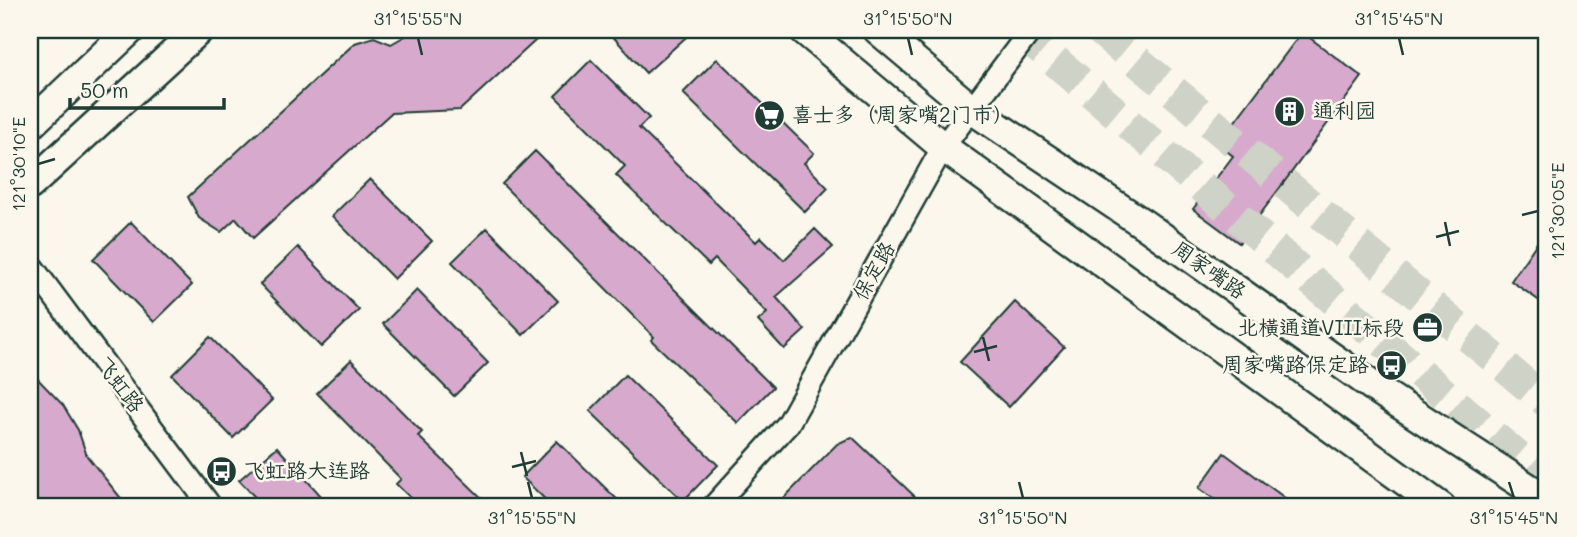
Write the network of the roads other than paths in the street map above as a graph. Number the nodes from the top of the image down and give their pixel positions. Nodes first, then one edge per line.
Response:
1 (130, 30) edge
2 (199, 30) edge
3 (804, 30) edge
4 (878, 30) edge
5 (1031, 30) edge
6 (973, 110) junction
7 (30, 125) edge
8 (943, 147) junction
9 (30, 185) edge
10 (30, 264) edge
11 (1547, 500) edge
12 (211, 507) edge
13 (713, 507) edge
14 (1441, 507) edge

1 - 7 main road
2 - 9 main road
3 - 8 main road
4 - 6 main road, 周家嘴路
5 - 6 street, 保定路
6 - 8 street, 保定路
6 - 11 main road, 周家嘴路
8 - 13 street, 保定路
8 - 14 main road
10 - 12 street, 飞虹路

